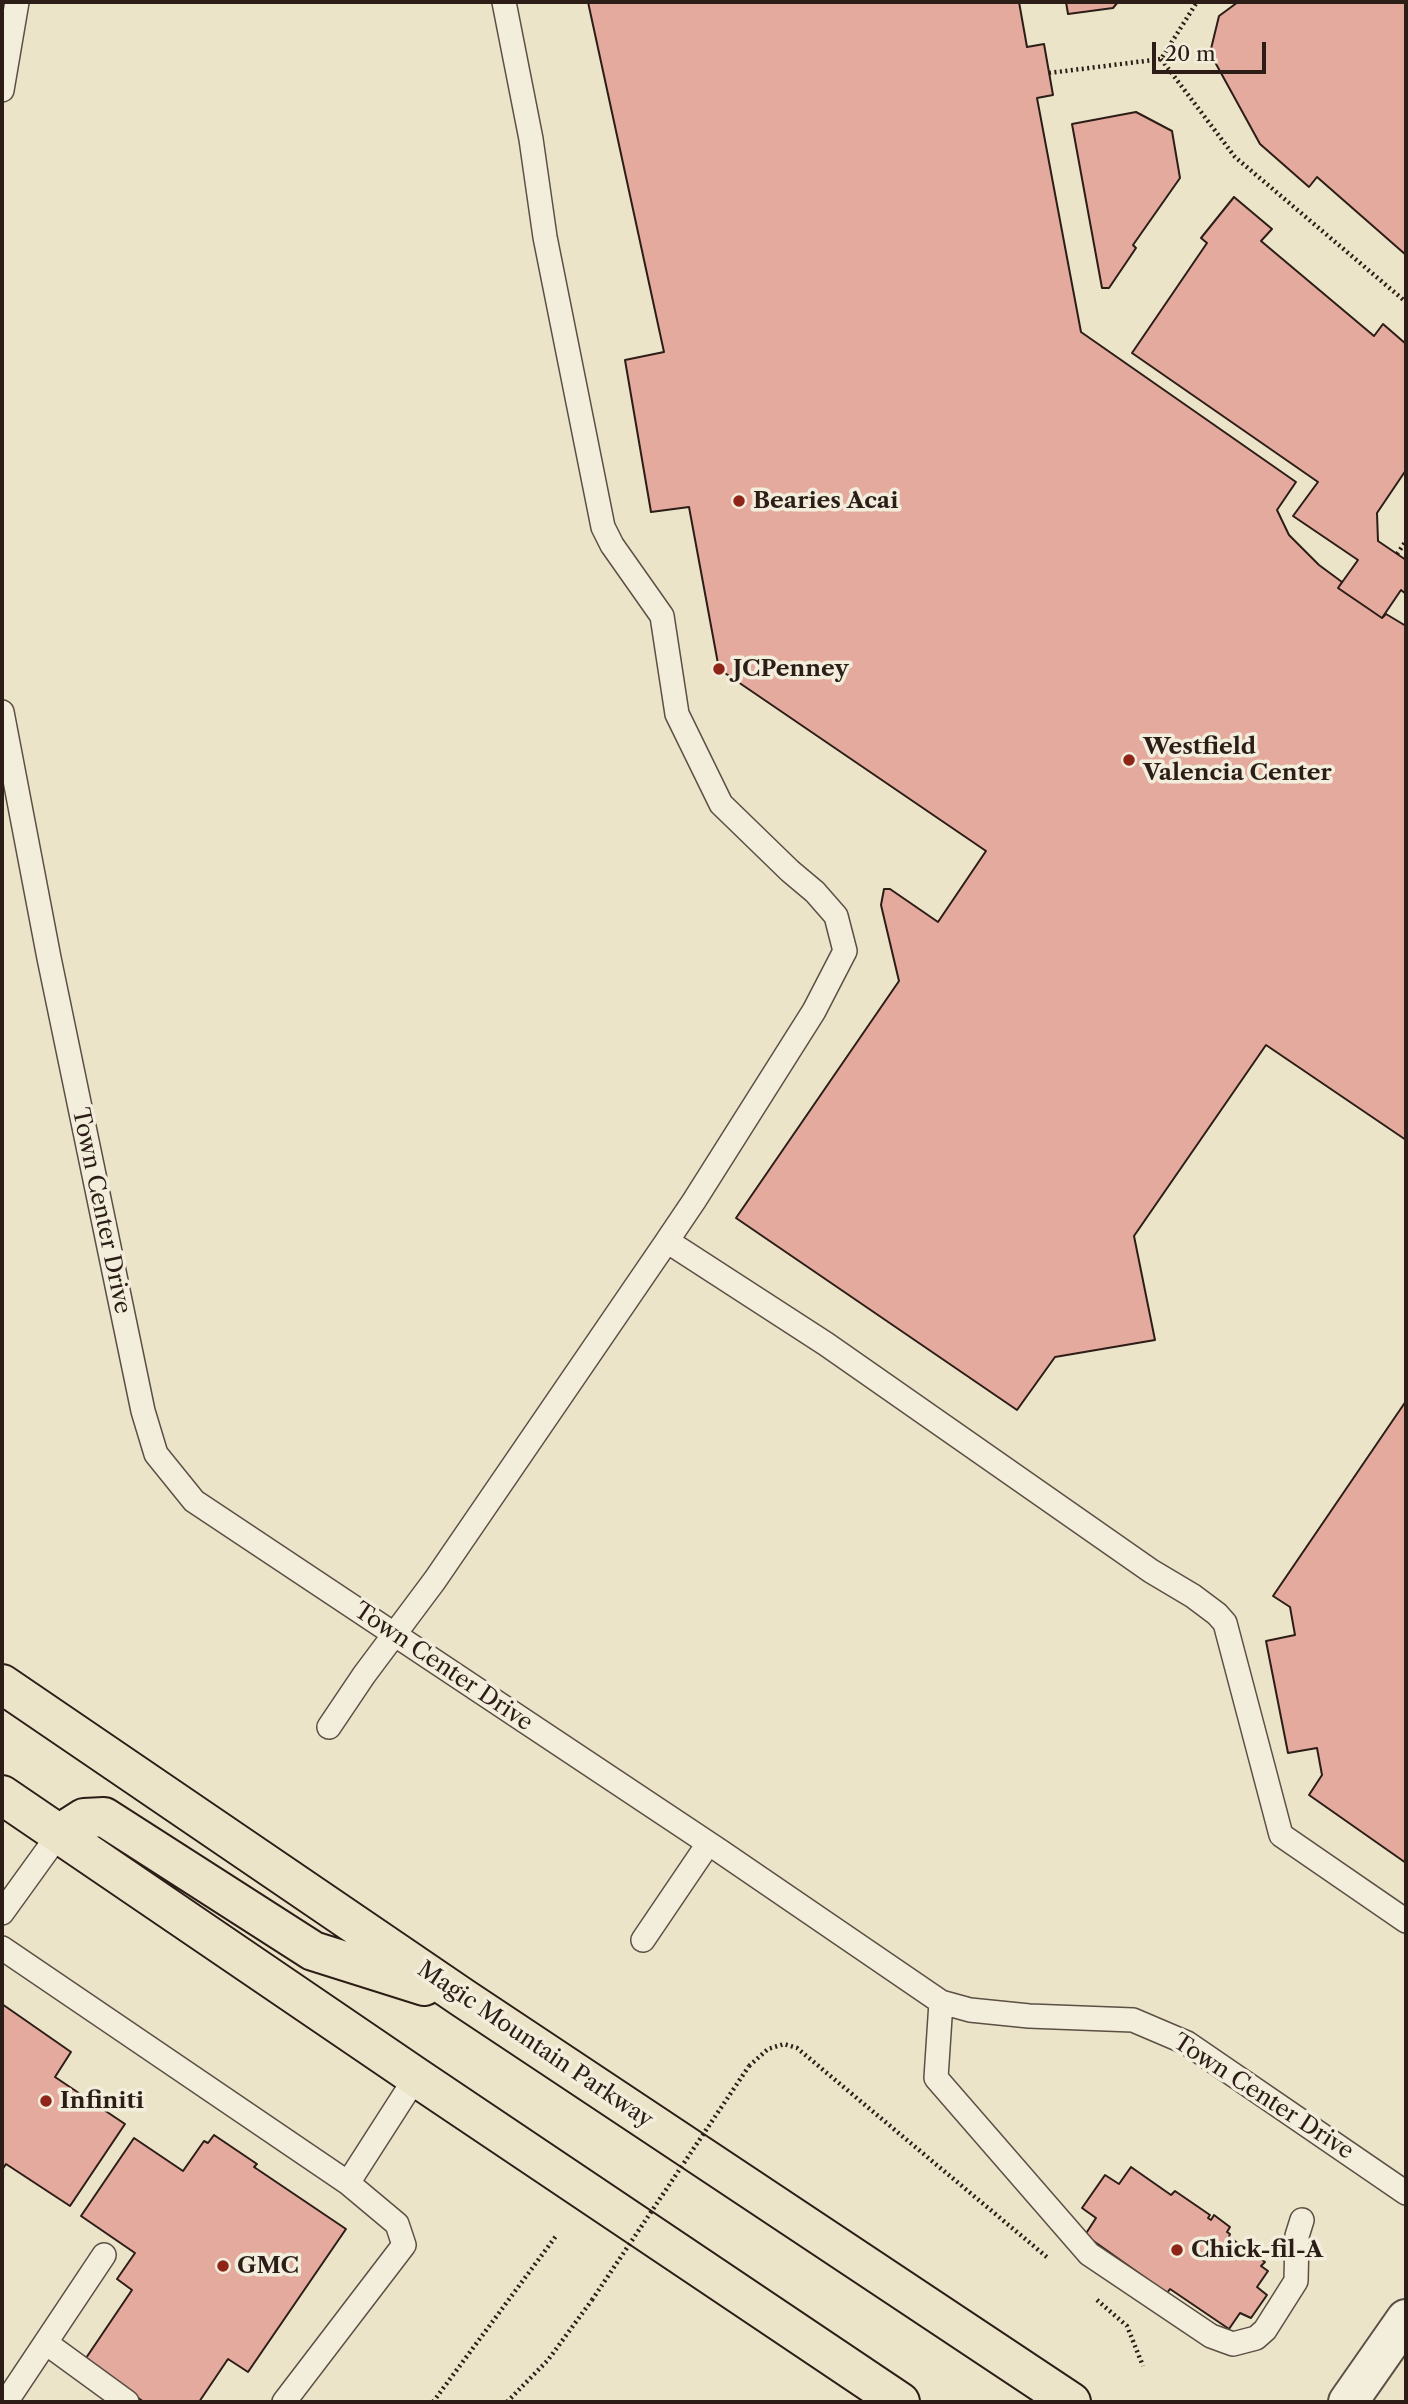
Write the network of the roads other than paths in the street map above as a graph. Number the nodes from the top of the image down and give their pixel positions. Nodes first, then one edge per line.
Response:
1 (17, 2) edge
2 (504, 2) edge
3 (2, 90) edge
4 (2, 712) edge
5 (667, 1241) junction
6 (394, 1635) junction
7 (2, 1684) edge
8 (329, 1727) dead end
9 (2, 1795) edge
10 (60, 1835) junction
11 (708, 1844) junction
12 (2, 1913) edge
13 (1406, 1921) edge
14 (643, 1940) dead end
15 (2, 1948) edge
16 (463, 1997) junction
17 (941, 2002) junction
18 (415, 2077) junction
19 (348, 2183) junction
20 (1406, 2193) edge
21 (1302, 2220) dead end
22 (104, 2255) dead end
23 (1406, 2319) edge
24 (46, 2343) junction
25 (6, 2402) edge
26 (127, 2402) edge
27 (284, 2402) edge
28 (900, 2402) edge
29 (1070, 2402) edge
30 (1348, 2402) edge

1 - 3 lane
2 - 5 lane
4 - 6 lane, Town Center Drive
5 - 6 lane
5 - 13 lane
6 - 8 lane
6 - 11 lane, Town Center Drive
7 - 16 main road, Magic Mountain Parkway
9 - 10 main road
10 - 12 lane
10 - 16 main road
10 - 18 main road
11 - 14 lane
11 - 17 lane, Town Center Drive
15 - 19 lane
16 - 29 main road, Magic Mountain Parkway
17 - 20 lane, Town Center Drive
17 - 21 lane
18 - 19 lane
18 - 28 main road
19 - 27 lane
22 - 24 lane
23 - 30 street
24 - 25 lane
24 - 26 lane

